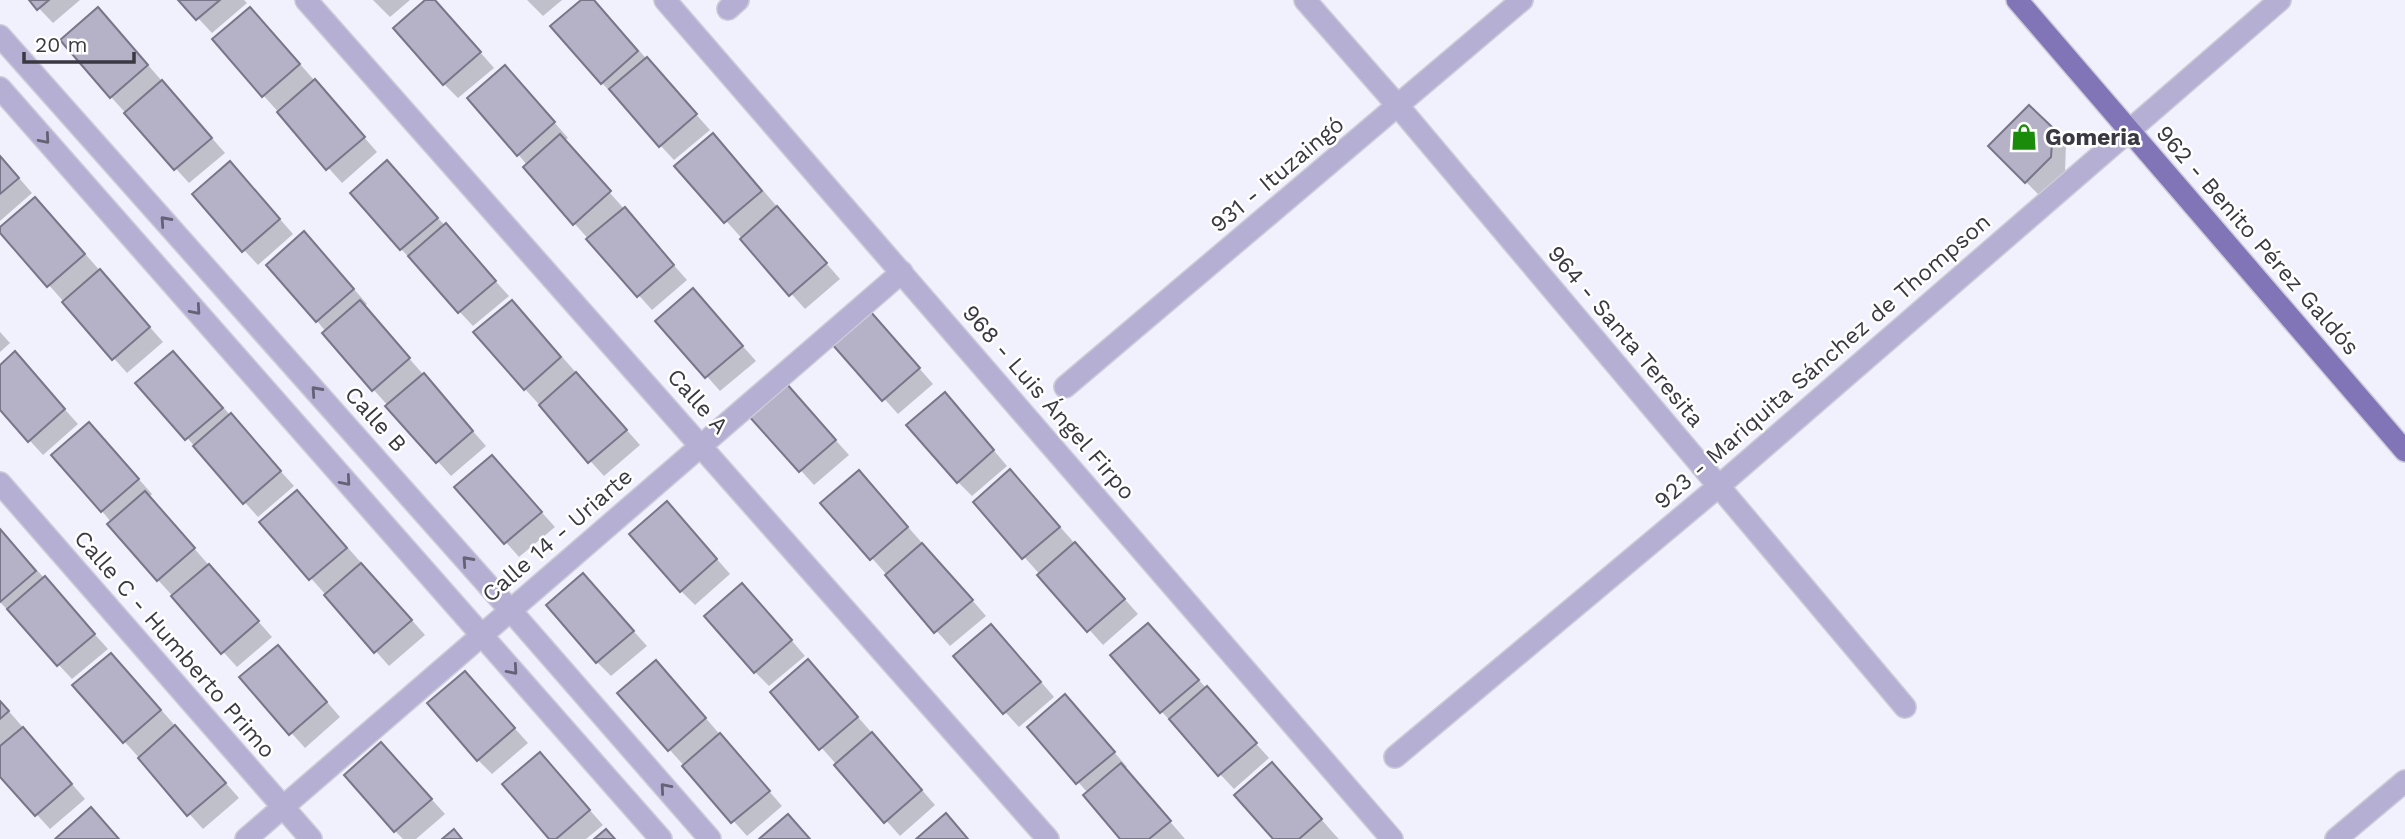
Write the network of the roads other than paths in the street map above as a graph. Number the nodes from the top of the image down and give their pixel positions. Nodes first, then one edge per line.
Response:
1 (306, 0) edge
2 (665, 0) edge
3 (1305, 0) edge
4 (1522, 0) edge
5 (2017, 0) edge
6 (2280, 0) edge
7 (0, 36) edge
8 (0, 88) edge
9 (1398, 106) junction
10 (2129, 130) junction
11 (902, 272) junction
12 (1065, 387) dead end
13 (700, 444) junction
14 (2405, 451) edge
15 (0, 483) edge
16 (1718, 486) junction
17 (511, 611) junction
18 (482, 635) junction
19 (1905, 708) dead end
20 (1395, 757) dead end
21 (2405, 780) edge
22 (283, 807) junction
23 (246, 839) edge
24 (311, 839) edge
25 (661, 839) edge
26 (710, 839) edge
27 (1048, 839) edge
28 (1392, 839) edge
29 (2336, 839) edge

1 - 13 street, Calle A
2 - 11 street, 968 - Luis Ángel Firpo
3 - 9 street, 964 - Santa Teresita
4 - 9 street, 931 - Ituzaingó
5 - 10 main road, 962 - Benito Pérez Galdós
6 - 10 street, 923 - Mariquita Sánchez de Thompson
17 -> 7 street, Calle B
8 -> 18 street
9 - 12 street, 931 - Ituzaingó
9 - 16 street, 964 - Santa Teresita
10 - 14 main road, 962 - Benito Pérez Galdós
10 - 16 street, 923 - Mariquita Sánchez de Thompson
11 - 13 street, Calle 14 - Uriarte
11 - 28 street, 968 - Luis Ángel Firpo
13 - 17 street, Calle 14 - Uriarte
13 - 27 street, Calle A
15 - 22 street, Calle C - Humberto Primo
16 - 19 street, 964 - Santa Teresita
16 - 20 street, 923 - Mariquita Sánchez de Thompson
17 - 18 street, Calle 14 - Uriarte
26 -> 17 street, Calle B
18 - 22 street, Calle 14 - Uriarte
18 -> 25 street
21 - 29 street
22 - 23 street, Calle 14 - Uriarte
22 - 24 street, Calle C - Humberto Primo

